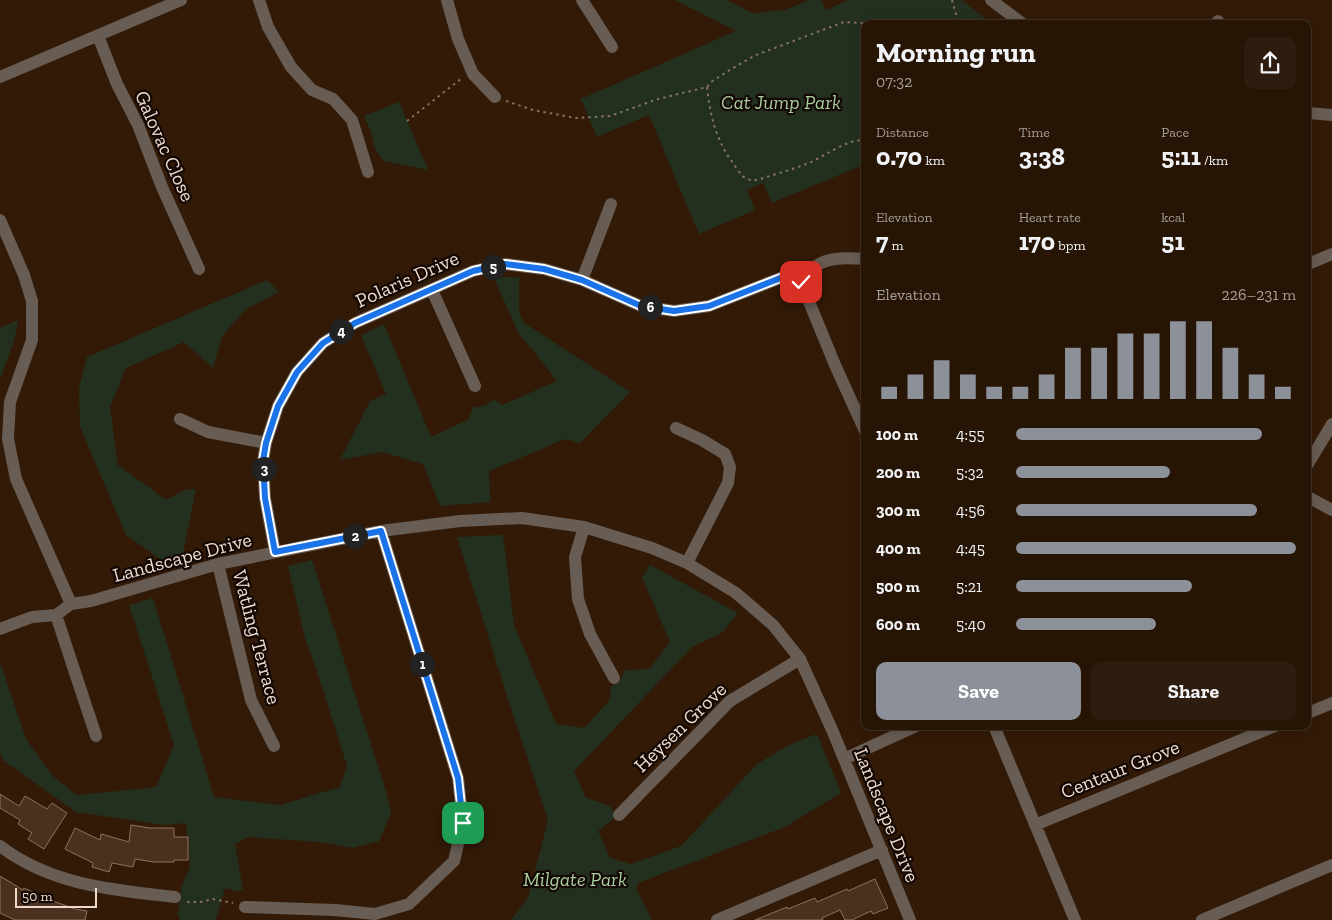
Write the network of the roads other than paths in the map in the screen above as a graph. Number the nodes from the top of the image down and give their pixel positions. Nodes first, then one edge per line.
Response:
1 (259, 0) edge
2 (447, 0) edge
3 (582, 0) edge
4 (991, 0) edge
5 (173, 2) edge
6 (1018, 20) edge
7 (98, 36) junction
8 (612, 47) dead end
9 (0, 76) edge
10 (495, 97) road end
11 (1311, 112) edge
12 (1332, 115) edge
13 (368, 172) dead end
14 (611, 204) dead end
15 (0, 220) edge
16 (1332, 254) edge
17 (861, 259) edge
18 (1311, 263) edge
19 (200, 269) dead end
20 (582, 280) junction
21 (801, 282) junction
22 (432, 290) junction
23 (475, 386) dead end
24 (180, 419) dead end
25 (861, 422) edge
26 (1332, 424) edge
27 (676, 428) dead end
28 (266, 443) junction
29 (1311, 459) edge
30 (1311, 499) edge
31 (1332, 510) edge
32 (584, 527) junction
33 (381, 531) junction
34 (275, 552) junction
35 (687, 563) junction
36 (218, 564) junction
37 (71, 604) junction
38 (56, 615) junction
39 (0, 628) edge
40 (800, 659) junction
41 (614, 678) dead end
42 (1332, 703) edge
43 (1311, 712) edge
44 (907, 730) edge
45 (996, 730) edge
46 (1265, 730) edge
47 (96, 736) dead end
48 (274, 746) dead end
49 (844, 758) junction
50 (619, 815) dead end
51 (1035, 825) junction
52 (0, 846) edge
53 (882, 850) junction
54 (1332, 865) edge
55 (174, 898) road end
56 (245, 907) road end
57 (717, 920) edge
58 (910, 920) edge
59 (1075, 920) edge
60 (1202, 920) edge

1 - 13 street
2 - 10 street
3 - 8 street
4 - 6 street
5 - 7 street
7 - 9 street
7 - 19 street, Galovac Close
11 - 12 street
14 - 20 street
15 - 37 street
16 - 18 street
17 - 21 street
20 - 21 street, Polaris Drive
20 - 22 street, Polaris Drive
21 - 25 street
22 - 23 street
22 - 28 street, Polaris Drive
24 - 28 street
26 - 29 street
27 - 35 street
28 - 34 street, Polaris Drive
30 - 31 street
32 - 33 street, Landscape Drive
32 - 35 street, Landscape Drive
32 - 41 street
33 - 34 street, Landscape Drive
33 - 56 street
34 - 36 street, Landscape Drive
35 - 40 street, Landscape Drive
36 - 37 street, Landscape Drive
36 - 48 street, Watling Terrace
37 - 38 street, Landscape Drive
38 - 39 street
38 - 47 street
40 - 49 street, Landscape Drive
40 - 50 street, Heysen Grove
42 - 43 street
44 - 49 street
45 - 51 street
46 - 51 street, Centaur Grove
49 - 53 street, Landscape Drive
51 - 59 street
52 - 55 street
53 - 57 street
53 - 58 street, Landscape Drive
54 - 60 street

